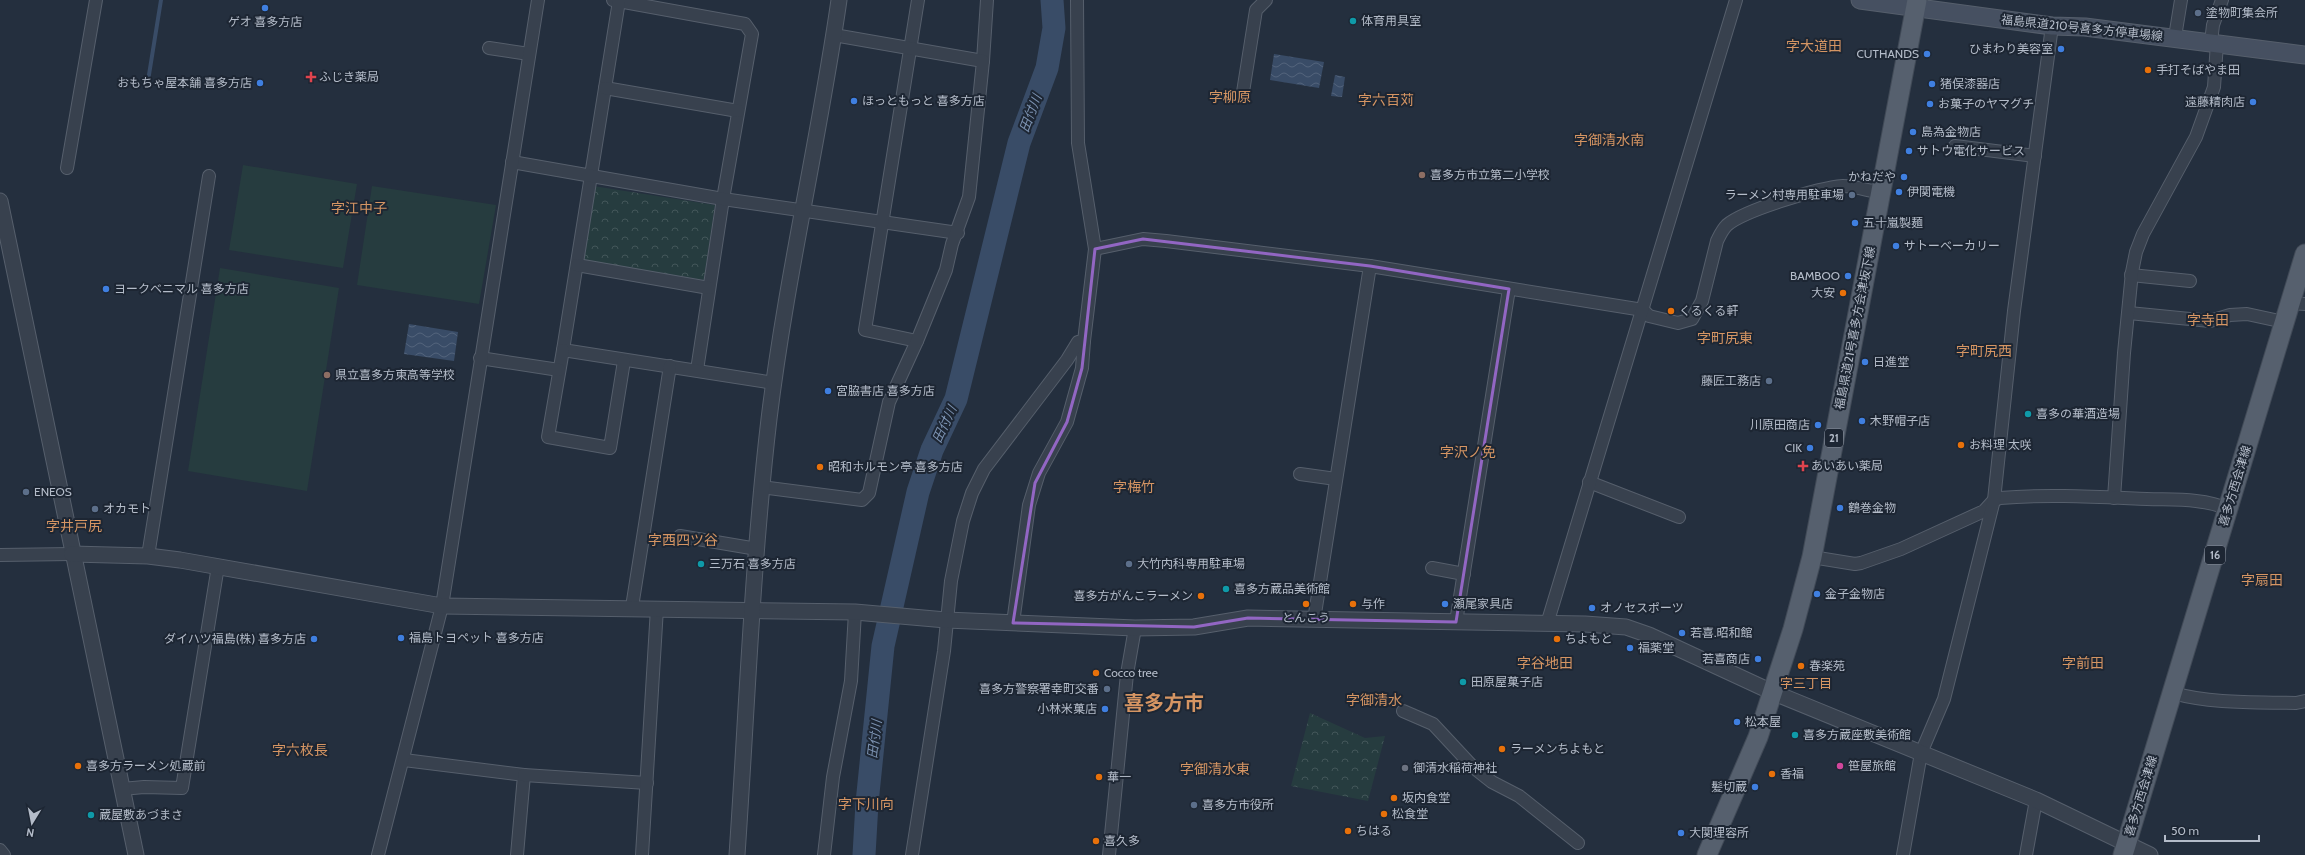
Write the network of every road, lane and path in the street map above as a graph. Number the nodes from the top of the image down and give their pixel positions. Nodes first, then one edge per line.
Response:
1 (96, 0) edge
2 (538, 0) edge
3 (839, 0) edge
4 (918, 0) edge
5 (987, 0) edge
6 (1077, 0) edge
7 (1266, 0) edge
8 (1736, 0) edge
9 (1860, 0) edge
10 (2181, 0) edge
11 (2222, 0) edge
12 (616, 1) edge
13 (1916, 4) edge
14 (684, 6) edge
15 (2052, 26) junction
16 (834, 35) junction
17 (2175, 38) junction
18 (2214, 43) junction
19 (489, 48) dead end
20 (910, 48) junction
21 (529, 54) junction
22 (2305, 55) edge
23 (983, 61) junction
24 (605, 88) junction
25 (1243, 92) dead end
26 (738, 111) junction
27 (1955, 146) dead end
28 (2035, 156) junction
29 (512, 162) junction
30 (67, 168) dead end
31 (209, 176) dead end
32 (590, 177) junction
33 (1882, 193) junction
34 (723, 199) junction
35 (0, 201) edge
36 (802, 209) junction
37 (884, 222) junction
38 (958, 233) junction
39 (1095, 249) junction
40 (2305, 254) edge
41 (577, 265) junction
42 (1370, 266) junction
43 (2132, 275) junction
44 (2190, 281) dead end
45 (709, 288) junction
46 (1510, 289) junction
47 (2298, 304) edge
48 (1643, 310) junction
49 (2129, 313) junction
50 (2284, 322) junction
51 (917, 341) junction
52 (1084, 342) junction
53 (563, 350) junction
54 (480, 358) junction
55 (624, 360) junction
56 (670, 366) junction
57 (559, 370) junction
58 (697, 370) junction
59 (774, 383) junction
60 (1300, 474) dead end
61 (1336, 479) junction
62 (1589, 482) junction
63 (762, 486) junction
64 (2114, 498) junction
65 (1994, 500) junction
66 (2228, 509) junction
67 (1679, 516) dead end
68 (680, 536) dead end
69 (757, 549) junction
70 (72, 554) junction
71 (0, 555) edge
72 (148, 556) junction
73 (1812, 557) junction
74 (218, 566) junction
75 (1432, 568) dead end
76 (1464, 574) junction
77 (442, 606) junction
78 (632, 607) junction
79 (657, 608) junction
80 (750, 610) junction
81 (862, 613) junction
82 (946, 620) junction
83 (1314, 620) junction
84 (1456, 622) junction
85 (1013, 623) junction
86 (1547, 624) junction
87 (1135, 628) junction
88 (1772, 692) junction
89 (2173, 693) junction
90 (2305, 701) edge
91 (1403, 711) dead end
92 (1921, 753) junction
93 (404, 760) junction
94 (524, 775) junction
95 (647, 783) junction
96 (122, 789) junction
97 (2036, 800) junction
98 (1578, 843) dead end
99 (2125, 849) edge
100 (0, 850) edge
101 (4, 855) edge
102 (136, 855) edge
103 (378, 855) edge
104 (517, 855) edge
105 (642, 855) edge
106 (738, 855) edge
107 (824, 855) edge
108 (912, 855) edge
109 (1109, 855) edge
110 (1707, 855) edge
111 (1903, 855) edge
112 (2026, 855) edge
113 (2150, 855) edge

1 - 30 street
2 - 21 street
3 - 16 street
4 - 20 street
5 - 23 street
6 - 39 street
7 - 25 street
8 - 48 street
9 - 13 main road, 福島県道210号喜多方停車場線
10 - 17 street
11 - 18 street
12 - 14 street
12 - 24 street
13 - 15 main road, 福島県道210号喜多方停車場線
13 - 33 main road, 福島県道21号喜多方会津坂下線 / 21
14 - 26 street
15 - 17 main road, 福島県道210号喜多方停車場線
15 - 28 street
16 - 20 street
16 - 36 street
17 - 18 main road, 福島県道210号喜多方停車場線
18 - 22 main road, 福島県道210号喜多方停車場線
18 - 43 street
19 - 21 street
20 - 23 street
20 - 37 street
21 - 29 street
23 - 38 street
24 - 26 street
24 - 32 street
26 - 34 street
27 - 28 street
28 - 65 street
29 - 32 street
29 - 54 street
31 - 72 street
32 - 34 street
32 - 41 street
33 - 48 street
33 - 73 main road, 福島県道21号喜多方会津坂下線 / 21
34 - 36 street
34 - 45 street
35 - 70 street
36 - 37 street
36 - 59 street
37 - 38 street
37 - 51 street
38 - 51 street
39 - 42 street
39 - 52 street
40 - 47 main road, 喜多方西会津線 / 16
41 - 45 street
41 - 53 street
42 - 46 street
42 - 61 street
43 - 44 street
43 - 49 street
45 - 58 street
46 - 48 street
46 - 76 street
47 - 50 main road, 喜多方西会津線 / 16
48 - 62 street
49 - 50 street
49 - 64 street
50 - 66 main road, 喜多方西会津線 / 16
51 - 63 street
52 - 82 street
52 - 85 street
53 - 55 street
53 - 57 street
54 - 57 street
54 - 77 street
55 - 56 street
55 - 57 street
56 - 58 street
56 - 78 street
58 - 59 street
59 - 63 street
60 - 61 street
61 - 83 street
62 - 67 street
62 - 86 street
63 - 69 street
64 - 65 street
64 - 66 street
65 - 73 street
65 - 92 street
66 - 89 main road, 喜多方西会津線 / 16
68 - 69 street
69 - 80 street
70 - 71 street
70 - 72 street
70 - 96 street
72 - 74 street
73 - 88 main road, 福島県道21号喜多方会津坂下線 / 21
74 - 77 street
74 - 96 street
75 - 76 street
76 - 84 street
77 - 78 street
77 - 93 street
78 - 79 street
79 - 80 street
79 - 95 street
80 - 81 street
80 - 106 street
81 - 82 street
81 - 107 street
82 - 85 street
82 - 108 street
83 - 84 street
83 - 87 street
84 - 86 street
85 - 87 street
86 - 88 street
87 - 109 street
88 - 92 street
88 - 110 main road, 福島県道21号喜多方会津坂下線 / 21
89 - 90 street
89 - 99 main road, 喜多方西会津線 / 16
91 - 98 street
92 - 97 street
92 - 111 street
93 - 94 street
93 - 103 street
94 - 95 street
94 - 104 street
95 - 105 street
96 - 102 street
97 - 99 street
97 - 112 street
99 - 113 street
100 - 101 street

